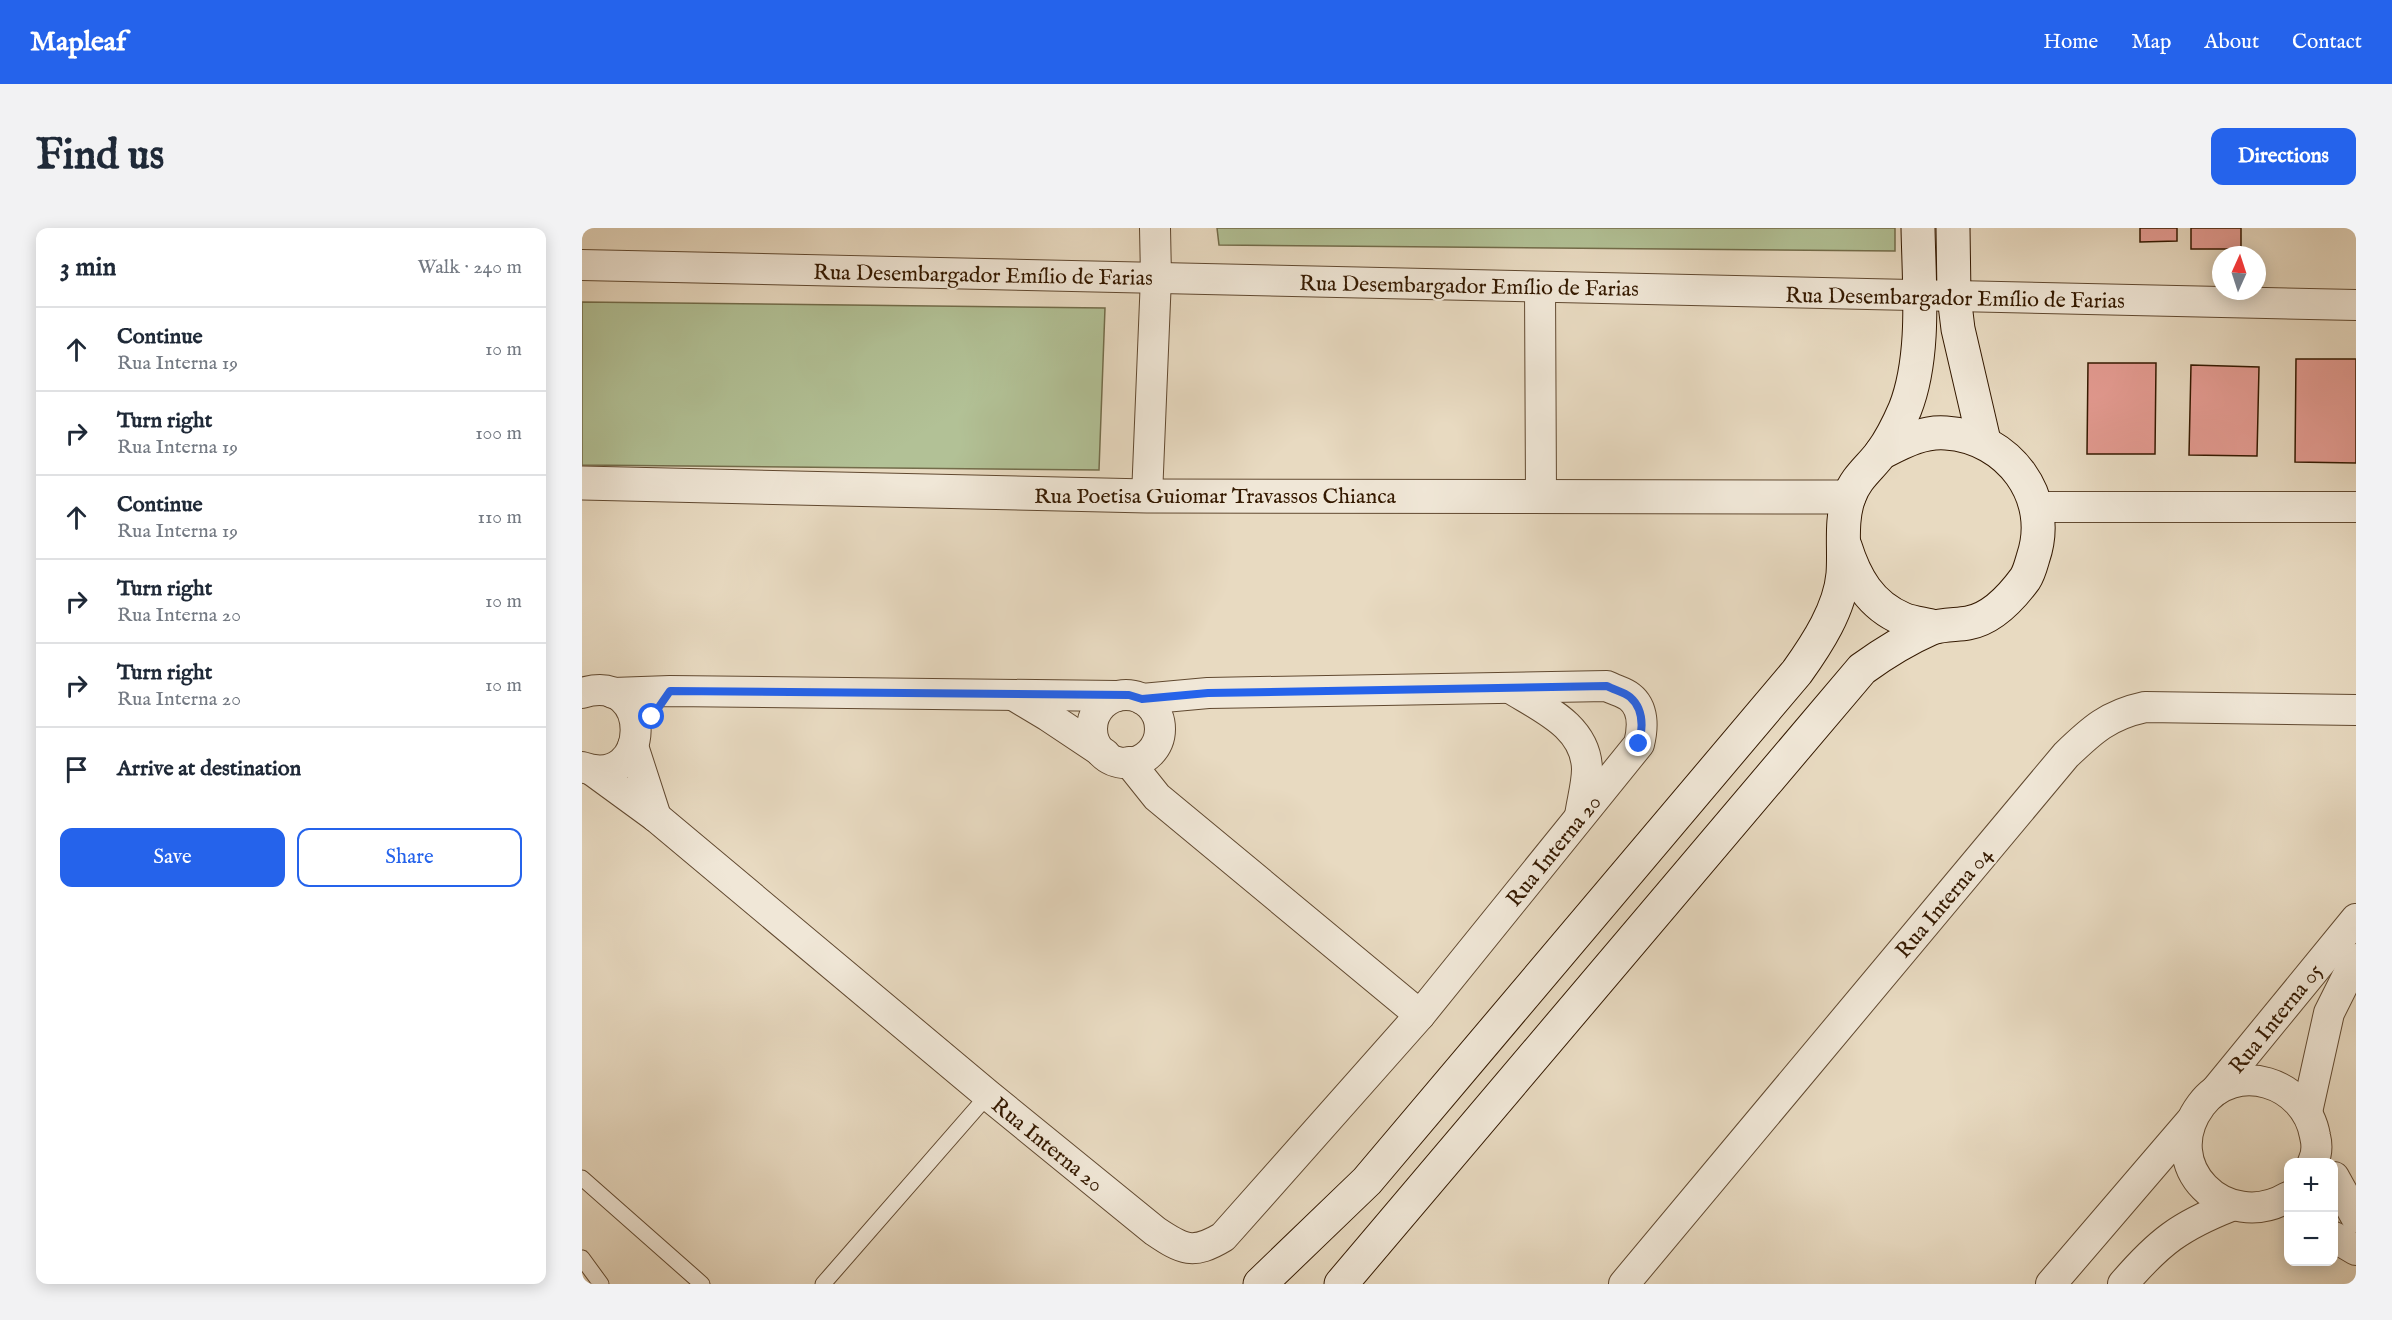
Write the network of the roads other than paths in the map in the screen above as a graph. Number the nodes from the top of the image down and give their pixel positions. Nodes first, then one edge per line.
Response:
1 (1155, 228) edge
2 (1918, 228) edge
3 (1953, 228) edge
4 (582, 265) edge
5 (1156, 277) junction
6 (1540, 287) junction
7 (1954, 296) junction
8 (1919, 297) junction
9 (2356, 305) edge
10 (1984, 441) junction
11 (1881, 453) junction
12 (582, 483) edge
13 (1147, 496) junction
14 (1541, 496) junction
15 (1849, 497) junction
16 (2036, 507) junction
17 (2356, 507) edge
18 (1844, 540) junction
19 (1935, 627) junction
20 (1510, 688) junction
21 (593, 691) edge
22 (670, 691) junction
23 (1208, 693) junction
24 (1010, 694) junction
25 (1129, 698) junction
26 (2356, 710) edge
27 (635, 741) junction
28 (1136, 750) junction
29 (588, 770) edge
30 (1580, 816) junction
31 (657, 817) junction
32 (2356, 919) edge
33 (2356, 959) edge
34 (1420, 1015) junction
35 (2216, 1090) junction
36 (988, 1095) junction
37 (2307, 1112) junction
38 (2190, 1122) junction
39 (2319, 1156) edge
40 (582, 1178) edge
41 (2338, 1184) edge
42 (2284, 1205) edge
43 (2231, 1206) junction
44 (2356, 1217) edge
45 (2338, 1239) edge
46 (2356, 1250) edge
47 (582, 1258) edge
48 (601, 1284) edge
49 (702, 1284) edge
50 (823, 1284) edge
51 (1260, 1284) edge
52 (1341, 1284) edge
53 (1624, 1284) edge
54 (2051, 1284) edge
55 (2123, 1284) edge

1 - 5 street
2 - 8 main road
3 - 7 main road
4 - 5 street, Rua Desembargador Emílio de Farias
5 - 6 street, Rua Desembargador Emílio de Farias
5 - 13 street
6 - 8 street, Rua Desembargador Emílio de Farias
6 - 14 street
7 - 8 street, Rua Desembargador Emílio de Farias
7 - 9 street, Rua Desembargador Emílio de Farias
7 - 10 main road
8 - 11 main road
10 - 11 main road
10 - 16 main road
11 - 15 main road
12 - 13 main road, Rua Poetisa Guiomar Travassos Chianca
13 - 14 main road, Rua Poetisa Guiomar Travassos Chianca
14 - 15 main road, Rua Poetisa Guiomar Travassos Chianca
15 - 18 main road
16 - 17 street
16 - 19 main road
18 - 19 main road
18 - 51 main road
19 - 52 main road
20 - 23 street
20 - 30 street
20 - 30 street, Rua Interna 20
21 - 22 street
21 - 27 street
22 - 24 street
22 - 27 street
23 - 25 street
23 - 28 street
24 - 25 street
24 - 28 street
25 - 28 street
25 - 28 street
26 - 53 street, Rua Interna 04
27 - 29 street
27 - 31 street
28 - 34 street
29 - 31 street, Rua Interna 20
30 - 34 street, Rua Interna 20
31 - 36 street, Rua Interna 20
32 - 35 street, Rua Interna 05
33 - 37 street, Rua Interna 05
34 - 36 street, Rua Interna 20
35 - 37 street
35 - 38 street, Rua Interna 05
36 - 50 lane
37 - 39 street
38 - 43 street
38 - 54 street
40 - 49 lane
41 - 44 street
42 - 43 street
43 - 55 street
45 - 46 street
47 - 48 lane

